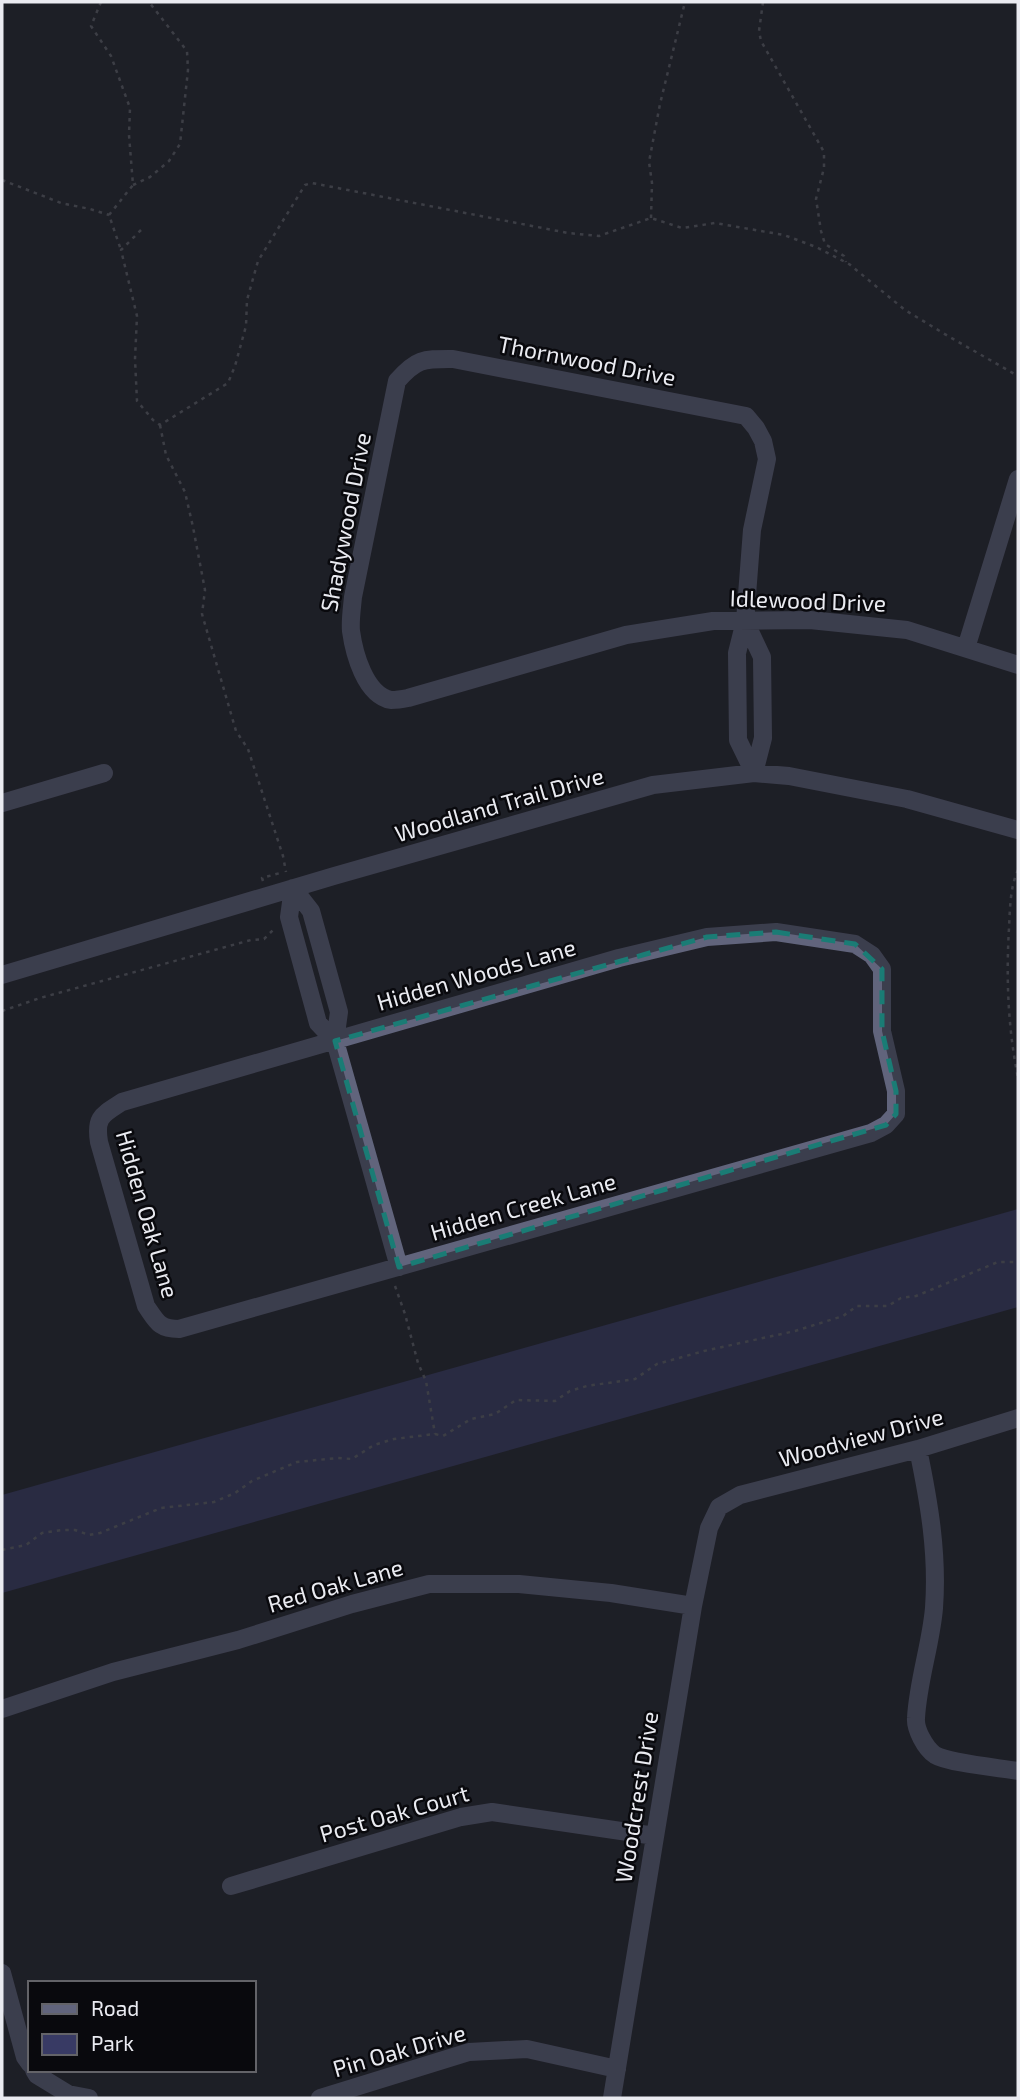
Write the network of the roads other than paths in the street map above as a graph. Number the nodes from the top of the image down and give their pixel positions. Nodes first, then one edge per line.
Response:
1 (397, 381) joint
2 (1018, 479) edge
3 (745, 621) junction
4 (966, 648) junction
5 (1018, 665) edge
6 (390, 700) joint
7 (754, 773) junction
8 (104, 774) dead end
9 (2, 803) edge
10 (1018, 830) edge
11 (293, 888) junction
12 (2, 975) edge
13 (335, 1041) junction
14 (895, 1114) joint
15 (101, 1116) joint
16 (394, 1268) junction
17 (158, 1324) joint
18 (1018, 1418) edge
19 (918, 1450) junction
20 (719, 1507) joint
21 (693, 1606) junction
22 (2, 1710) edge
23 (1018, 1771) edge
24 (655, 1836) junction
25 (232, 1886) dead end
26 (2, 1973) edge
27 (10, 2032) edge
28 (28, 2061) edge
29 (617, 2068) junction
30 (35, 2072) edge
31 (332, 2097) edge
32 (89, 2098) edge
33 (612, 2098) edge

1 - 3 street, Thornwood Drive
1 - 6 street, Shadywood Drive
2 - 4 street
3 - 4 street, Idlewood Drive
3 - 6 street, Idlewood Drive
3 - 7 street
3 - 7 street
4 - 5 street, Idlewood Drive
7 - 10 street, Woodland Trail Drive
7 - 11 street, Woodland Trail Drive
8 - 9 street
11 - 12 street, Woodland Trail Drive
11 - 13 street
13 - 14 street, Hidden Woods Lane
13 - 15 street, Hidden Woods Lane
13 - 16 street
14 - 16 street, Hidden Creek Lane
15 - 17 street, Hidden Oak Lane
16 - 17 street, Hidden Creek Lane
18 - 19 street, Woodview Drive
19 - 20 street, Woodview Drive
19 - 23 street
20 - 21 street, Woodcrest Drive
21 - 22 street, Red Oak Lane
21 - 24 street, Woodcrest Drive
24 - 25 street, Post Oak Court
24 - 29 street, Woodcrest Drive
26 - 27 street
27 - 28 street
29 - 31 street, Pin Oak Drive
29 - 33 street, Woodcrest Drive
30 - 32 street

